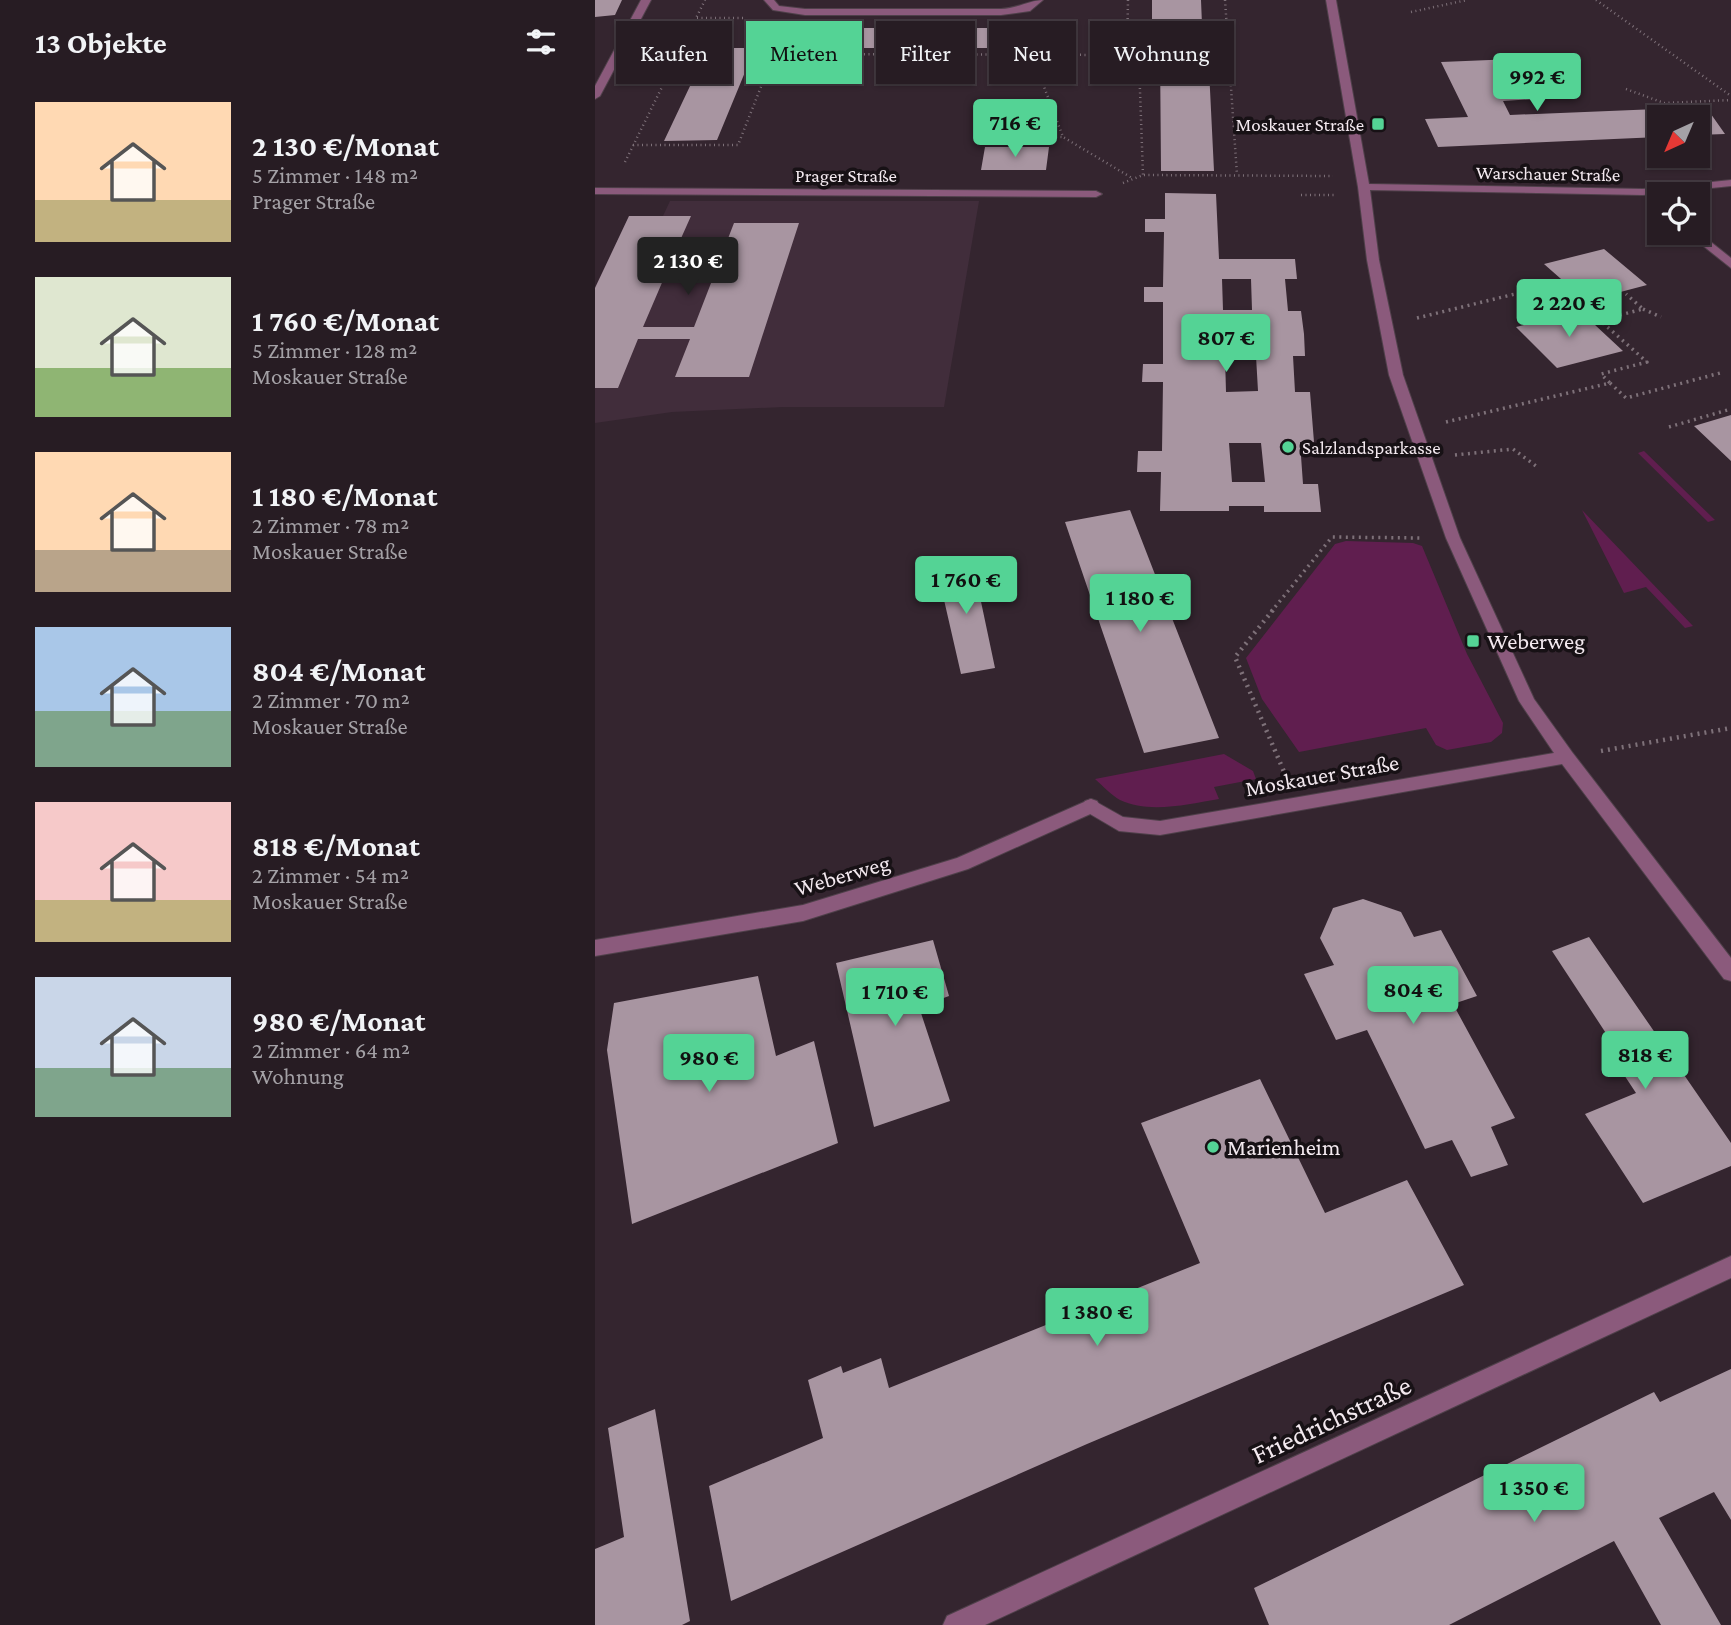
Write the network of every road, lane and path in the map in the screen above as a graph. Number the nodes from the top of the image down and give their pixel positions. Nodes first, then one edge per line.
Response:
1 (646, 0) edge
2 (705, 0) edge
3 (769, 0) edge
4 (1038, 0) edge
5 (1128, 0) edge
6 (1225, 0) edge
7 (1331, 0) edge
8 (1467, 0) edge
9 (1596, 0) edge
10 (1411, 12) dead end
11 (697, 18) junction
12 (707, 18) junction
13 (740, 18) junction
14 (751, 19) dead end
15 (706, 21) edge
16 (1128, 21) edge
17 (738, 23) dead end
18 (862, 54) edge
19 (989, 55) edge
20 (762, 84) edge
21 (1043, 84) edge
22 (1140, 84) edge
23 (1626, 89) dead end
24 (595, 96) edge
25 (1731, 98) edge
26 (975, 135) dead end
27 (1063, 137) junction
28 (633, 145) junction
29 (1143, 175) junction
30 (1237, 175) junction
31 (1133, 179) junction
32 (1363, 182) junction
33 (1731, 183) edge
34 (595, 191) edge
35 (611, 191) junction
36 (1643, 192) junction
37 (1096, 194) joint
38 (1647, 195) edge
39 (1708, 245) edge
40 (1731, 264) edge
41 (1626, 294) dead end
42 (1643, 309) junction
43 (1661, 317) dead end
44 (1600, 320) junction
45 (1385, 326) junction
46 (1724, 372) dead end
47 (1610, 383) junction
48 (1731, 410) edge
49 (1669, 427) dead end
50 (1415, 430) junction
51 (1425, 458) junction
52 (1536, 466) dead end
53 (1453, 538) junction
54 (1731, 728) edge
55 (1566, 757) junction
56 (1297, 804) junction
57 (1091, 806) joint
58 (595, 948) edge
59 (1731, 973) edge
60 (1731, 1267) edge
61 (956, 1625) edge

1 - 24 street
2 - 11 path
3 - 4 street
5 - 16 path
6 - 30 path
7 - 32 street
8 - 10 path
9 - 25 path
11 - 12 path
11 - 28 path
12 - 13 path
12 - 15 path
13 - 14 path
13 - 17 path
18 - 19 path
20 - 28 path
21 - 27 path
22 - 29 path
23 - 25 path
26 - 27 path
27 - 31 path
28 - 35 path
29 - 30 path
29 - 31 path
30 - 32 path
31 - 37 path
32 - 36 street, Warschauer Straße
32 - 45 street
33 - 36 street, Warschauer Straße
34 - 35 street, Prager Straße
35 - 37 street, Prager Straße
36 - 38 street
39 - 40 street
41 - 42 path
42 - 43 path
42 - 44 path
44 - 45 path
44 - 47 path
45 - 50 street
46 - 47 path
47 - 50 path
48 - 49 path
50 - 51 street
51 - 52 path
51 - 53 street
53 - 55 street
53 - 56 path
54 - 55 path
55 - 56 street, Moskauer Straße
55 - 59 street
56 - 57 street, Moskauer Straße
57 - 58 street, Weberweg
60 - 61 street, Friedrichstraße

